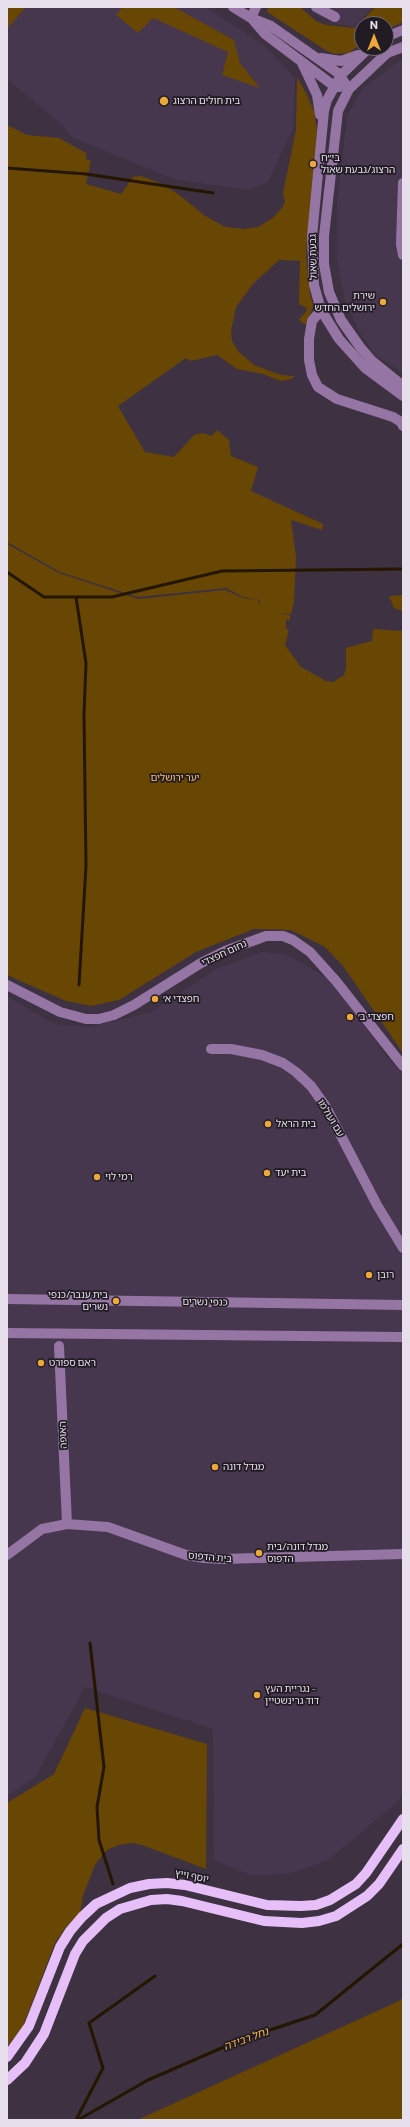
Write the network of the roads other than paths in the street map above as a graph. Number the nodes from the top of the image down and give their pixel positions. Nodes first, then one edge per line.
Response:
1 (233, 7) edge
2 (256, 7) edge
3 (316, 7) edge
4 (335, 17) dead end
5 (251, 18) junction
6 (403, 47) edge
7 (355, 56) edge
8 (360, 56) edge
9 (316, 57) junction
10 (301, 61) junction
11 (341, 75) junction
12 (334, 86) junction
13 (349, 89) junction
14 (322, 130) junction
15 (403, 183) edge
16 (403, 255) edge
17 (334, 304) junction
18 (321, 310) junction
19 (403, 386) edge
20 (403, 396) edge
21 (403, 426) edge
22 (7, 985) edge
23 (211, 1049) dead end
24 (403, 1066) edge
25 (403, 1248) edge
26 (7, 1299) edge
27 (403, 1305) edge
28 (7, 1333) edge
29 (403, 1337) edge
30 (59, 1346) dead end
31 (67, 1524) junction
32 (403, 1554) edge
33 (7, 1555) edge
34 (403, 1819) edge
35 (403, 1849) edge
36 (7, 2057) edge
37 (7, 2080) edge

1 - 5 street
2 - 5 street
3 - 4 street
5 - 9 street
5 - 10 street
6 - 13 street, גבעת שאול
7 - 9 street
8 - 11 street, גבעת שאול
9 - 11 street
10 - 12 street
10 - 14 street
11 - 12 street, גבעת שאול
11 - 13 street
12 - 13 street
12 - 14 street, גבעת שאול
13 - 17 street, גבעת שאול
14 - 18 street, גבעת שאול
15 - 16 street
17 - 18 street
17 - 19 street, גבעת שאול
18 - 20 street, גבעת שאול
18 - 21 street
22 - 24 street, נחום חפצדי
23 - 25 street, עם ועולמו
26 - 27 street, כנפי נשרים
28 - 29 street
30 - 31 street, האופה
31 - 32 street, בית הדפוס
31 - 33 street, בית הדפוס
34 - 36 main road, יוסף וייץ
35 - 37 main road

